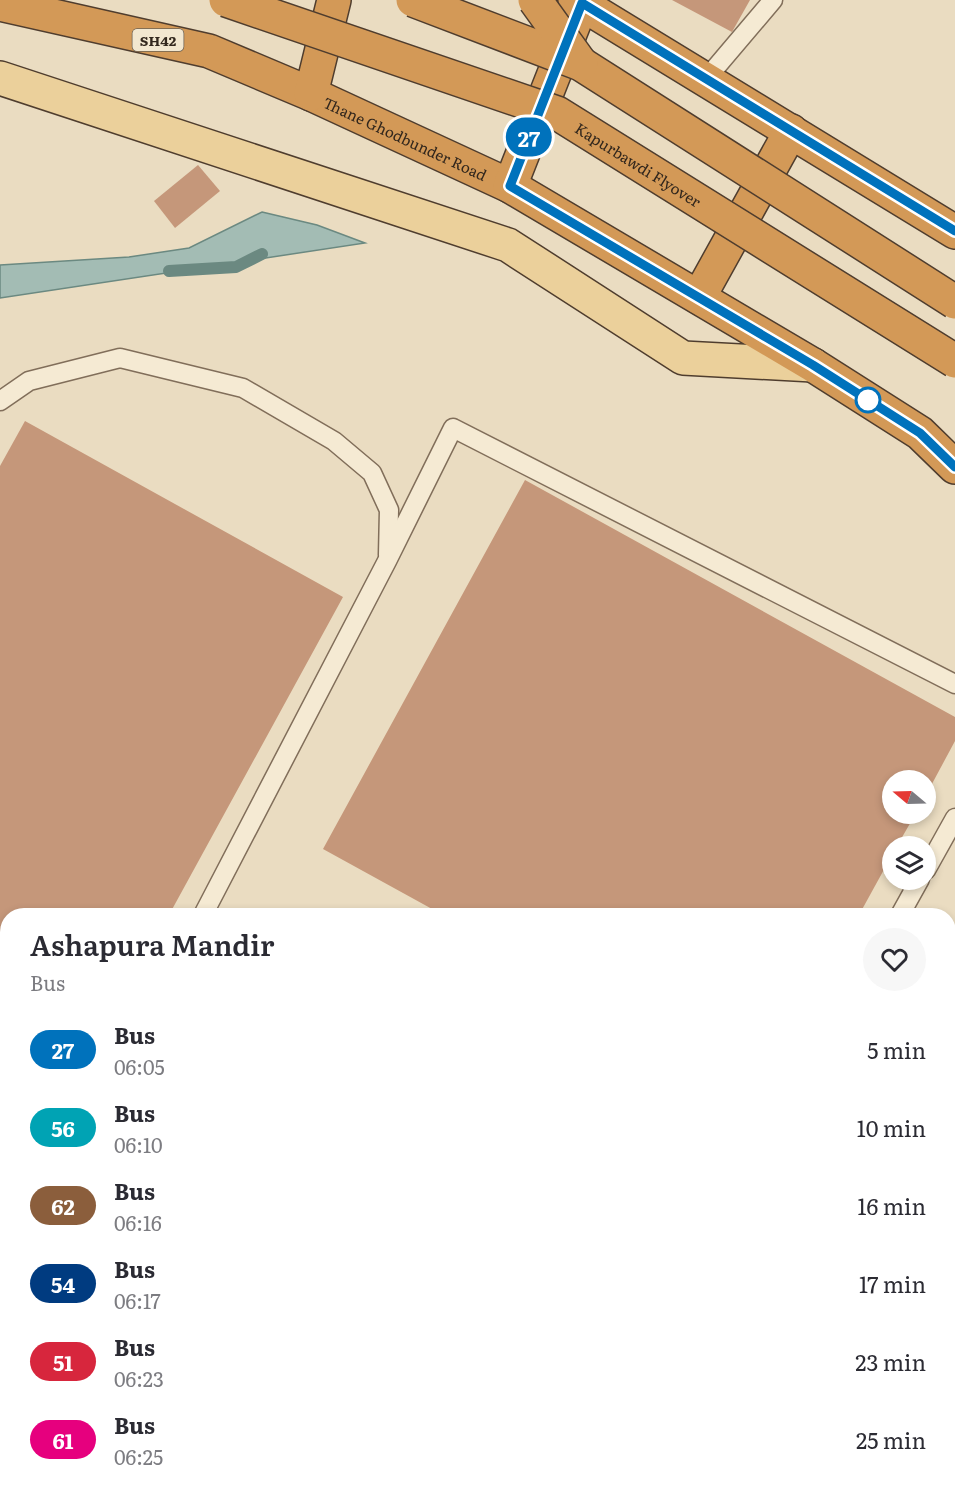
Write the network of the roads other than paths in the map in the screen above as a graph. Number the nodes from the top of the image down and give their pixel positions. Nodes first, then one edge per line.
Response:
1 (226, 0) edge
2 (334, 0) edge
3 (414, 0) edge
4 (535, 0) edge
5 (773, 0) edge
6 (579, 1) edge
7 (0, 4) edge
8 (581, 64) junction
9 (0, 78) edge
10 (706, 79) junction
11 (311, 94) junction
12 (791, 131) junction
13 (510, 186) junction
14 (955, 231) edge
15 (699, 297) junction
16 (955, 302) edge
17 (955, 361) edge
18 (813, 365) junction
19 (0, 401) edge
20 (920, 433) junction
21 (955, 454) edge
22 (955, 468) edge
23 (387, 561) junction
24 (955, 684) edge
25 (955, 818) edge
26 (936, 852) edge
27 (914, 890) edge
28 (207, 908) edge
29 (904, 908) edge

1 - 17 highway, Kapurbawdi Flyover, bridge
2 - 11 highway
3 - 8 highway, bridge
4 - 8 highway, bridge
5 - 10 lane
6 - 10 highway
6 - 13 highway
7 - 11 highway, SH42
8 - 16 highway, bridge
9 - 18 main road
10 - 12 highway
11 - 13 highway, Thane Ghodbunder Road / SH42
12 - 14 highway
12 - 15 highway
13 - 15 highway, Thane Ghodbunder Road
15 - 18 highway, Thane Ghodbunder Road
18 - 20 highway, Thane Ghodbunder Road
19 - 23 lane
20 - 21 highway
20 - 22 highway, Thane Ghodbunder Road
23 - 24 lane
23 - 28 lane
25 - 26 lane
27 - 29 lane

